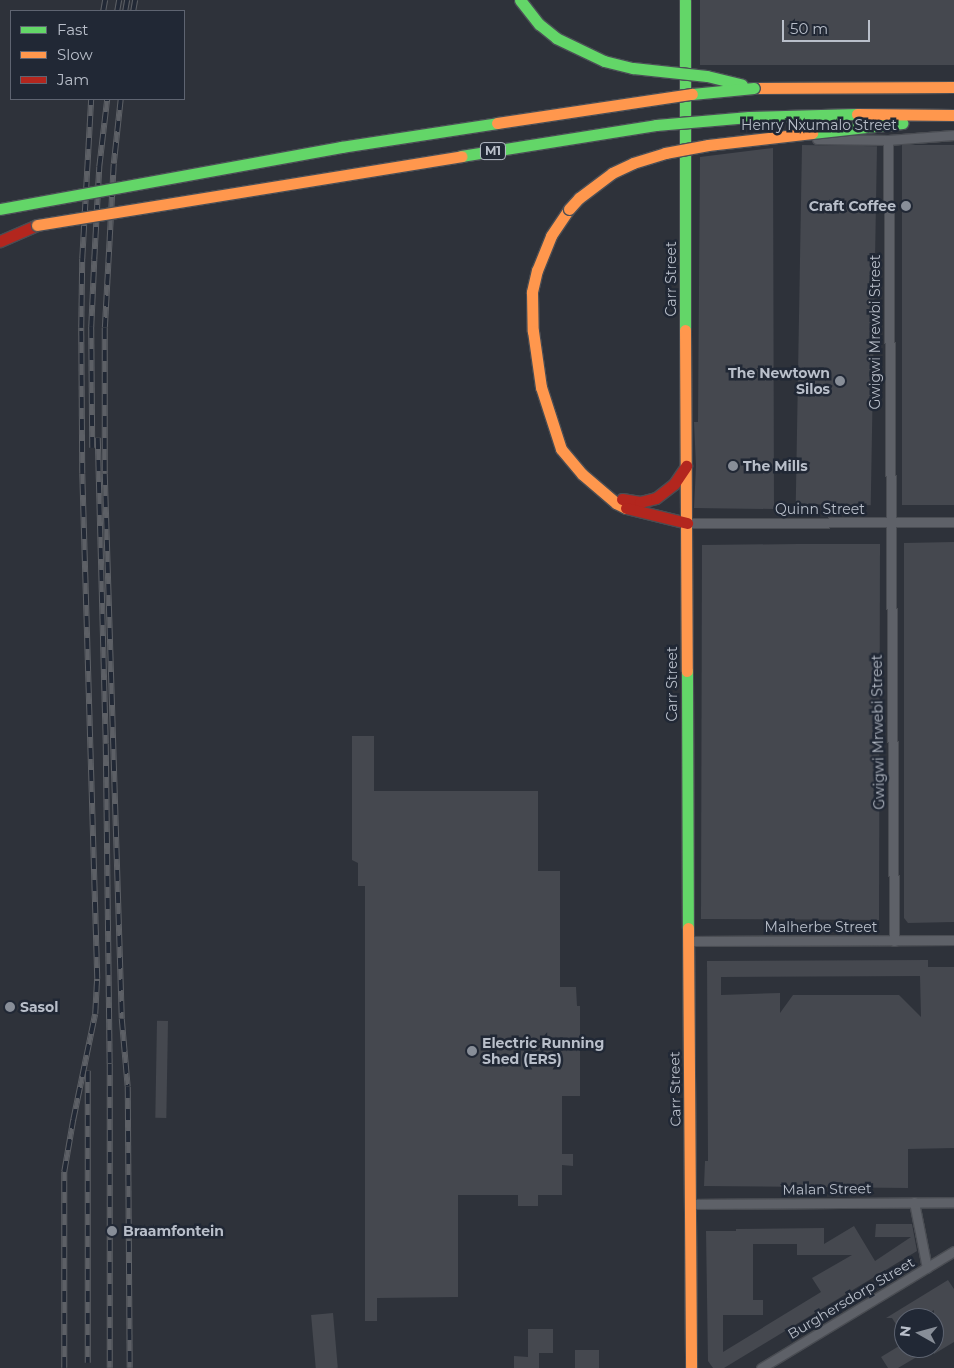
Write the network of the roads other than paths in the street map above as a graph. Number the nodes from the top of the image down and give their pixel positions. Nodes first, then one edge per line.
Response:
1 (520, 0) edge
2 (685, 0) edge
3 (954, 87) edge
4 (754, 88) junction
5 (954, 116) edge
6 (954, 135) edge
7 (684, 139) junction
8 (888, 140) junction
9 (0, 209) edge
10 (36, 225) junction
11 (0, 232) edge
12 (0, 241) edge
13 (686, 466) junction
14 (608, 497) junction
15 (954, 522) edge
16 (687, 523) junction
17 (890, 523) junction
18 (894, 940) junction
19 (954, 940) edge
20 (689, 941) junction
21 (914, 1202) junction
22 (954, 1202) edge
23 (696, 1204) junction
24 (954, 1251) edge
25 (927, 1268) junction
26 (691, 1368) edge
27 (761, 1368) edge

1 - 4 main road, bridge
2 - 7 main road, Carr Street
3 - 4 main road, M1
4 - 9 main road, M1, bridge
5 - 10 main road, M1, bridge
5 - 14 main road, bridge
6 - 8 street, Henry Nxumalo Street
7 - 8 street, Henry Nxumalo Street
7 - 13 main road, Carr Street
8 - 17 street, Gwigwi Mrewbi Street
10 - 11 main road, M1
10 - 12 main road
13 - 14 main road
13 - 16 main road, Carr Street
14 - 16 main road
15 - 17 street, Quinn Street
16 - 17 street, Quinn Street
16 - 20 main road, Carr Street
17 - 18 street, Gwigwi Mrwebi Street
18 - 19 street, Malherbe Street
18 - 20 street, Malherbe Street
20 - 23 main road, Carr Street
21 - 22 street, Malan Street
21 - 23 street, Malan Street
21 - 25 street
23 - 26 main road, Carr Street
24 - 25 street, Burghersdorp Street
25 - 27 street, Burghersdorp Street

